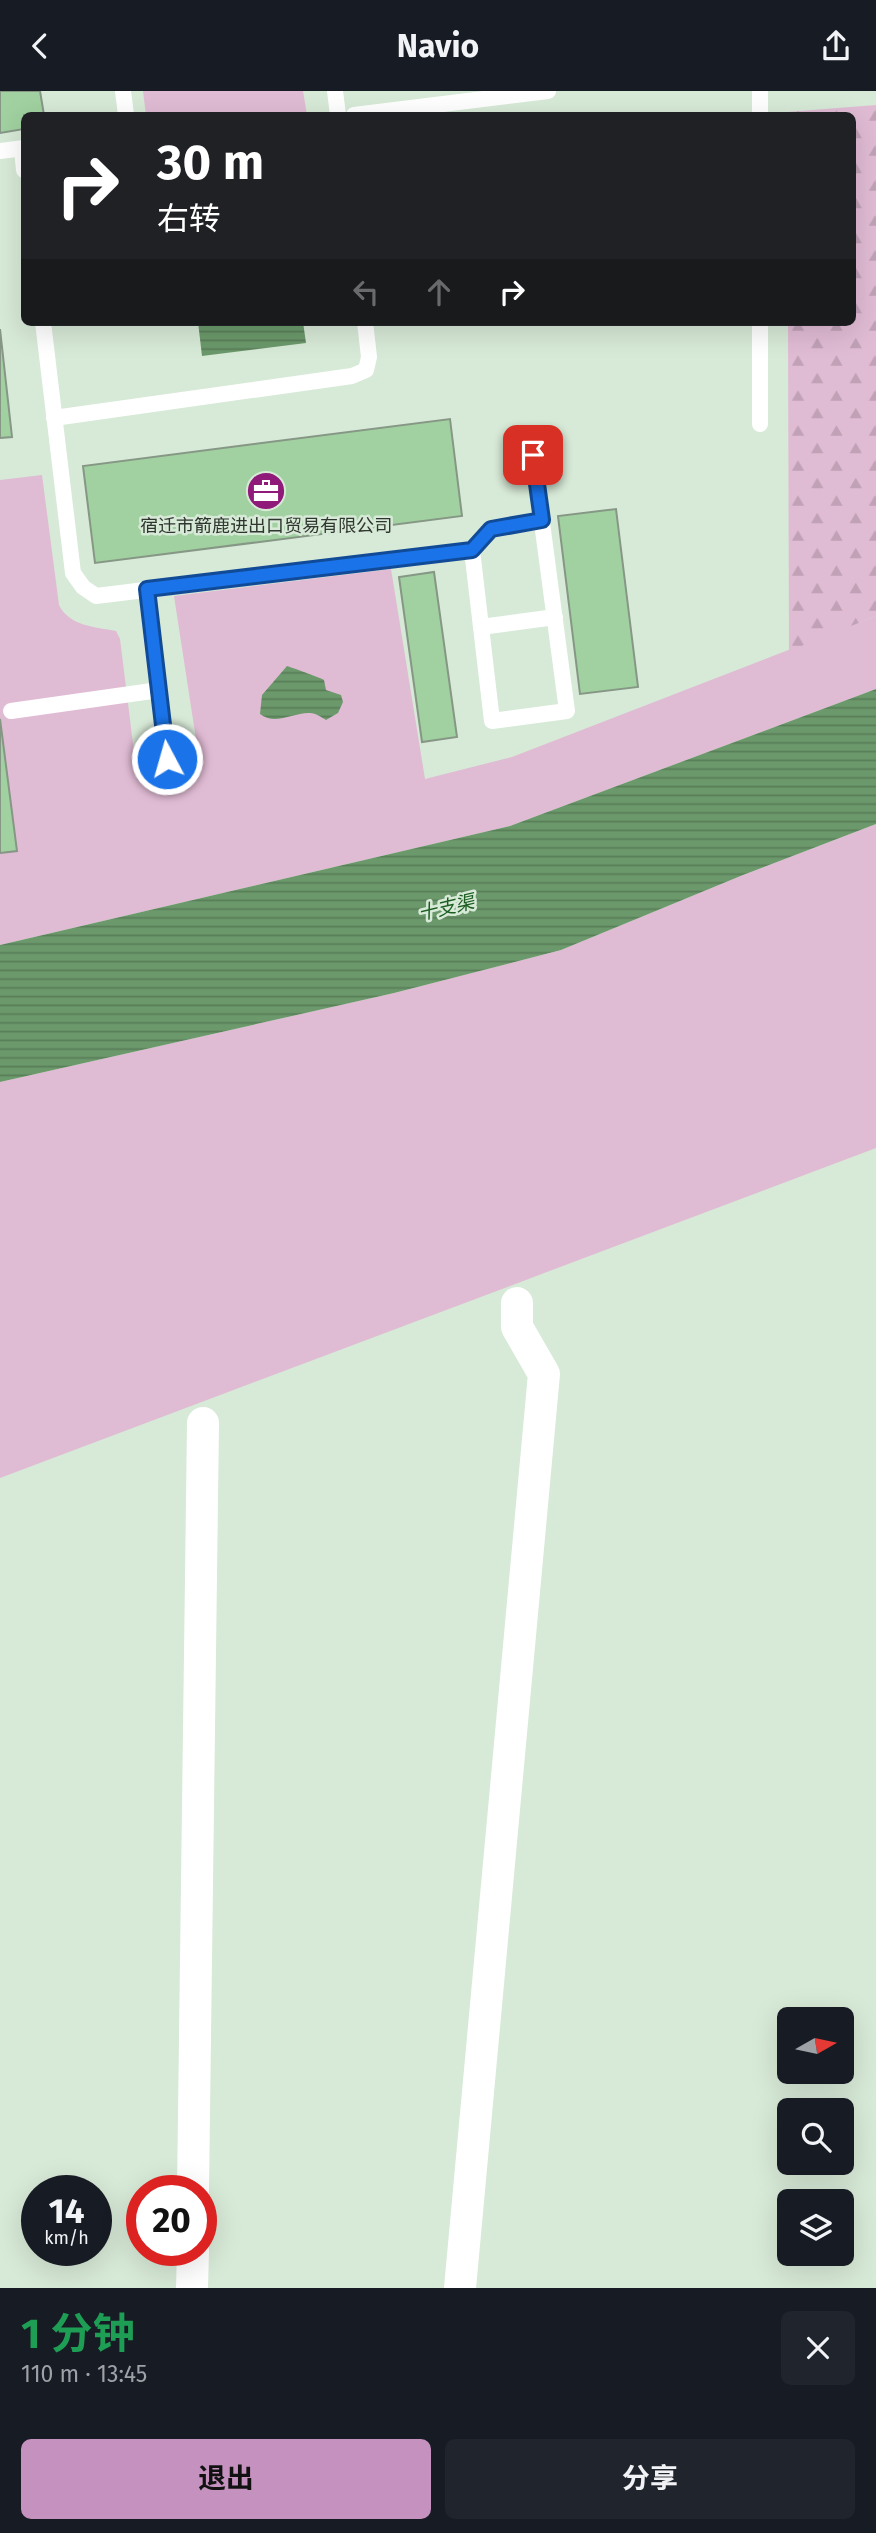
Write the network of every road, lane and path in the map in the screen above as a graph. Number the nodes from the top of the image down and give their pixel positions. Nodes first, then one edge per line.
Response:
1 (123, 91) edge
2 (335, 91) edge
3 (548, 91) edge
4 (760, 91) edge
5 (126, 112) edge
6 (338, 112) edge
7 (378, 112) edge
8 (760, 112) edge
9 (21, 148) edge
10 (0, 151) edge
11 (43, 326) edge
12 (365, 326) edge
13 (760, 326) edge
14 (54, 418) junction
15 (760, 423) dead end
16 (533, 455) dead end
17 (542, 520) junction
18 (472, 550) junction
19 (147, 589) junction
20 (555, 617) junction
21 (481, 627) junction
22 (159, 690) junction
23 (11, 711) dead end
24 (167, 759) dead end
25 (517, 1303) dead end
26 (203, 1423) dead end
27 (193, 2175) edge
28 (193, 2266) edge
29 (192, 2288) edge
30 (460, 2288) edge

1 - 5 lane
2 - 6 lane
3 - 7 lane
4 - 8 lane
9 - 10 lane
11 - 14 lane
12 - 14 lane
13 - 15 lane
14 - 19 lane
16 - 17 lane
17 - 18 lane
17 - 20 lane
18 - 19 lane
18 - 21 lane
19 - 22 lane
20 - 21 lane
20 - 21 lane
22 - 23 lane
22 - 24 lane
25 - 30 street
26 - 27 street
28 - 29 street

